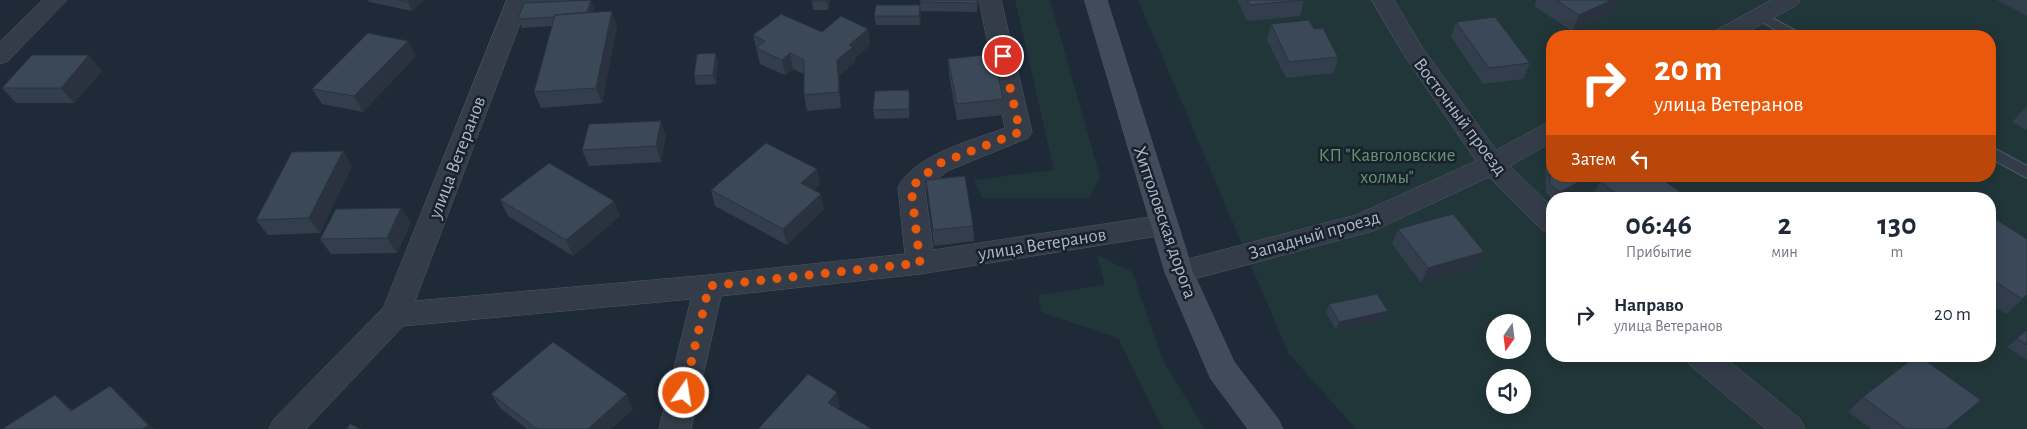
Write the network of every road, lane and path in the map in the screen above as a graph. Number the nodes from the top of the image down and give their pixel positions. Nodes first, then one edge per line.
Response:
1 (56, 0) edge
2 (518, 0) edge
3 (990, 0) edge
4 (1096, 0) edge
5 (1383, 0) edge
6 (1788, 0) edge
7 (1761, 16) junction
8 (0, 28) edge
9 (28, 28) junction
10 (1734, 30) edge
11 (1786, 30) edge
12 (0, 56) edge
13 (1546, 134) edge
14 (1996, 155) edge
15 (1492, 164) junction
16 (2027, 173) edge
17 (1546, 217) edge
18 (1164, 225) junction
19 (920, 263) junction
20 (1180, 272) junction
21 (709, 286) junction
22 (395, 315) junction
23 (1708, 362) edge
24 (285, 429) edge
25 (676, 429) edge
26 (1267, 429) edge
27 (1789, 429) edge

1 - 9 street
2 - 22 street, улица Ветеранов
3 - 19 street
4 - 18 street, Хиттоловская дорога
5 - 15 street, Восточный проезд
6 - 7 street
7 - 10 street
7 - 11 lane
8 - 9 street
9 - 12 street
13 - 15 street, Западный проезд
14 - 16 lane
15 - 17 street, Восточный проезд
15 - 20 street, Западный проезд
18 - 19 street, улица Ветеранов
18 - 20 street, Хиттоловская дорога
19 - 21 street, улица Ветеранов
20 - 26 street, Хиттоловская дорога
21 - 22 street, улица Ветеранов
21 - 25 street
22 - 24 street, улица Ветеранов
23 - 27 street

